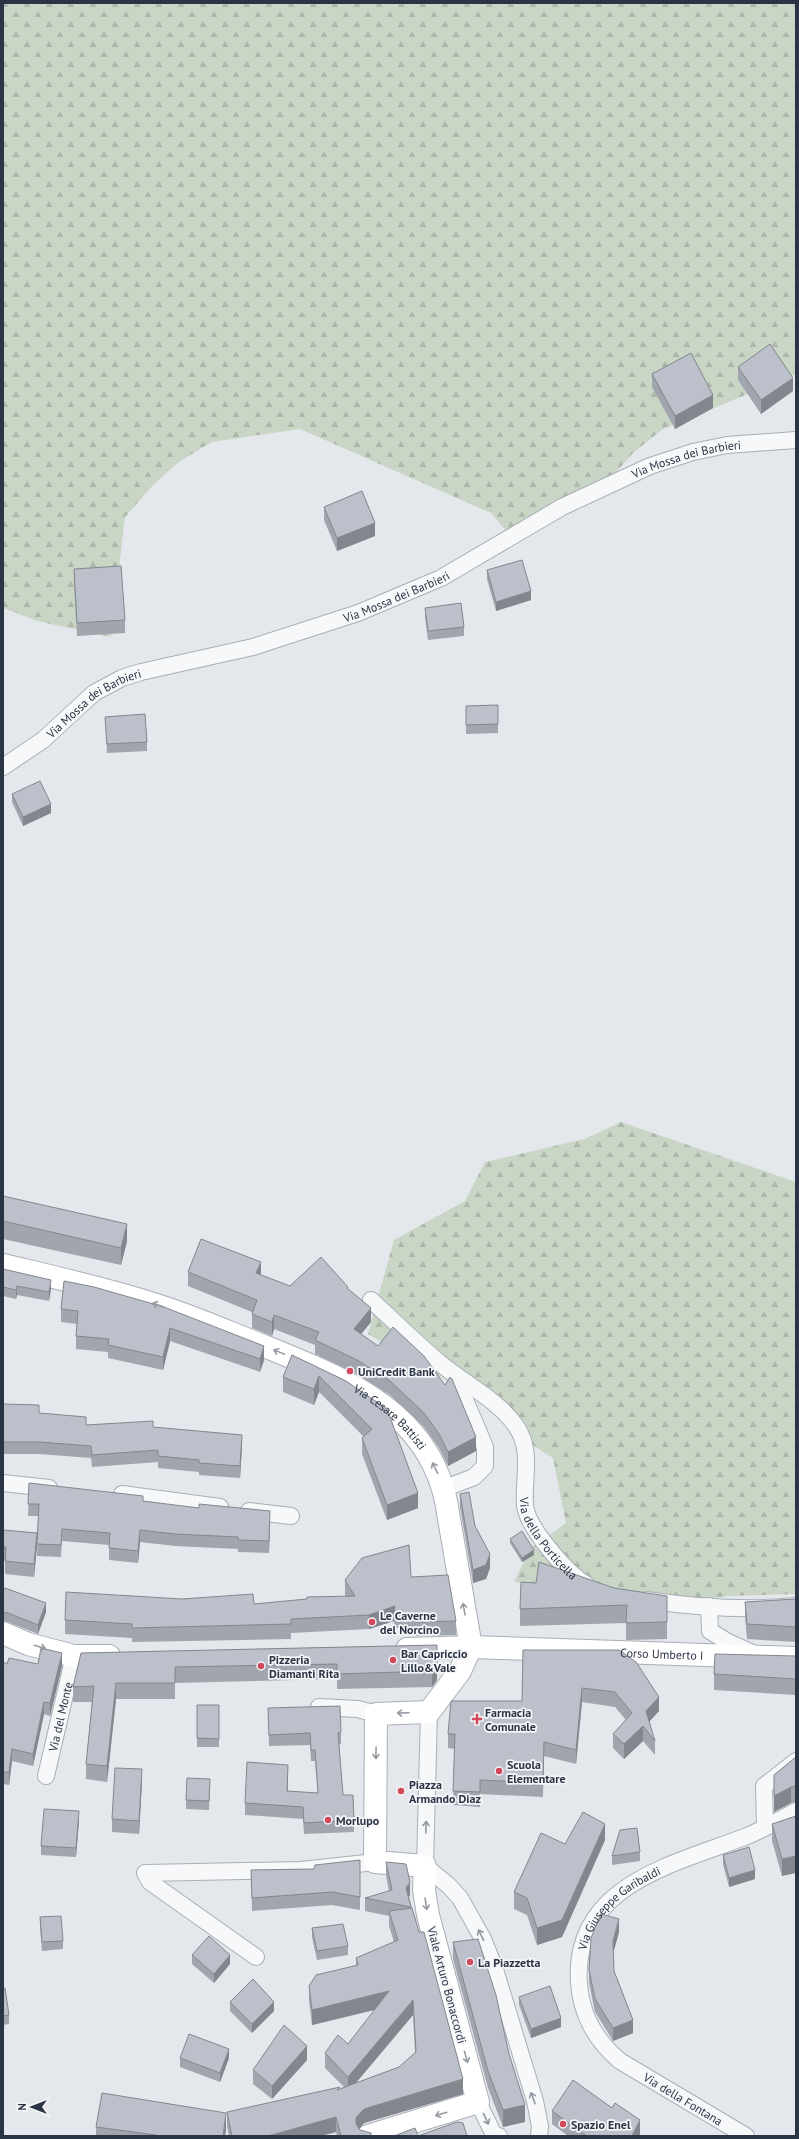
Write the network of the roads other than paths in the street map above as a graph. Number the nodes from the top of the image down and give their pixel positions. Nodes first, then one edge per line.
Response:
1 (796, 440) edge
2 (3, 767) edge
3 (3, 1265) edge
4 (371, 1300) dead end
5 (454, 1374) junction
6 (3, 1483) edge
7 (61, 1489) edge
8 (443, 1489) junction
9 (106, 1493) edge
10 (291, 1516) dead end
11 (601, 1591) edge
12 (632, 1598) edge
13 (709, 1606) junction
14 (796, 1606) edge
15 (3, 1633) edge
16 (471, 1648) junction
17 (384, 1649) edge
18 (130, 1655) edge
19 (74, 1656) junction
20 (762, 1657) junction
21 (796, 1658) edge
22 (312, 1707) edge
23 (429, 1712) junction
24 (376, 1714) junction
25 (796, 1761) edge
26 (46, 1776) dead end
27 (796, 1811) edge
28 (765, 1827) junction
29 (375, 1862) junction
30 (425, 1866) junction
31 (256, 1956) dead end
32 (620, 2061) joint
33 (478, 2102) junction
34 (496, 2135) edge
35 (368, 2136) edge
36 (539, 2136) edge
37 (746, 2136) edge

1 - 2 street, Via Mossa dei Barbieri
8 -> 3 street, Via Cesare Battisti
4 - 5 street, Via della Porticella
5 - 8 street
5 - 11 street, Via della Porticella
6 - 7 street
16 -> 8 street, Via Cesare Battisti
9 - 10 street
12 - 13 street
13 - 14 street
13 - 20 street
15 -> 19 street
16 - 17 street, Corso Umberto I
16 - 20 street, Corso Umberto I
16 - 23 street
18 - 19 street
19 - 26 street, Via del Monte
20 - 21 street, Corso Umberto I
22 - 24 street
23 -> 24 street
30 -> 23 street
24 -> 29 street
25 - 28 street
27 - 28 street, Via Giuseppe Garibaldi
28 - 32 street, Via Giuseppe Garibaldi
29 - 30 street
29 - 31 street
30 -> 33 street, Viale Arturo Bonaccordi
36 -> 30 street
32 - 37 street, Via della Fontana
33 -> 34 street
33 -> 35 street

